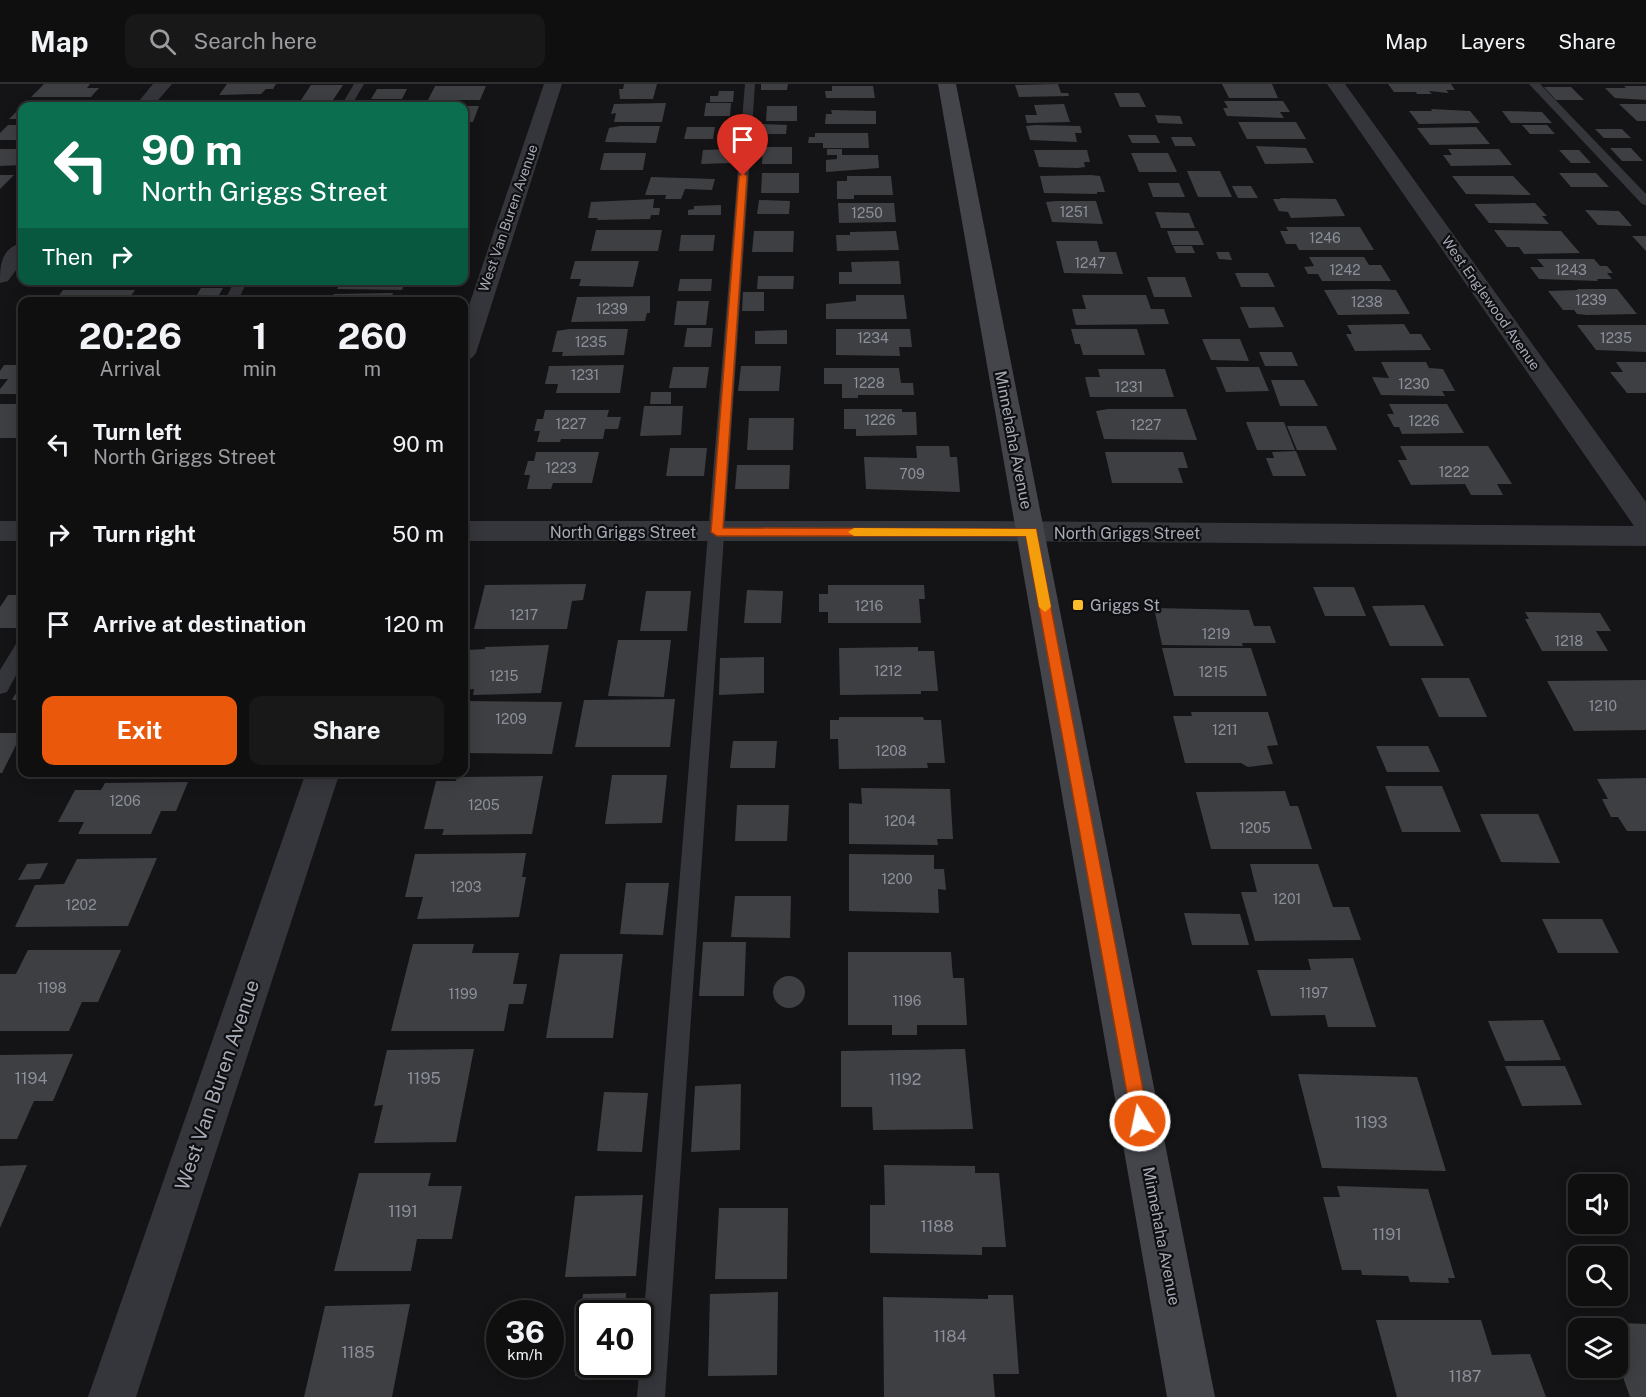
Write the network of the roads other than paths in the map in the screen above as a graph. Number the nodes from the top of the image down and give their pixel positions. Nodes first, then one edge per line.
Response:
1 (163, 84) edge
2 (359, 84) edge
3 (554, 84) edge
4 (750, 84) edge
5 (947, 84) edge
6 (1336, 84) edge
7 (1534, 84) edge
8 (147, 102) edge
9 (348, 102) edge
10 (1646, 201) edge
11 (18, 254) edge
12 (0, 276) edge
13 (468, 341) edge
14 (1646, 522) edge
15 (0, 531) edge
16 (18, 531) edge
17 (468, 531) edge
18 (717, 532) junction
19 (1032, 532) junction
20 (1646, 536) edge
21 (18, 656) edge
22 (0, 687) edge
23 (321, 777) edge
24 (112, 1397) edge
25 (651, 1397) edge
26 (1191, 1397) edge

1 - 8 street
2 - 9 lane
3 - 13 street, West Van Buren Avenue
4 - 18 lane
5 - 19 street, Minnehaha Avenue
6 - 14 street, West Englewood Avenue
7 - 10 lane
11 - 12 street
15 - 16 street
17 - 18 street, North Griggs Street
18 - 19 street, North Griggs Street
18 - 25 lane
19 - 20 street, North Griggs Street
19 - 26 street, Minnehaha Avenue
21 - 22 lane
23 - 24 street, West Van Buren Avenue

